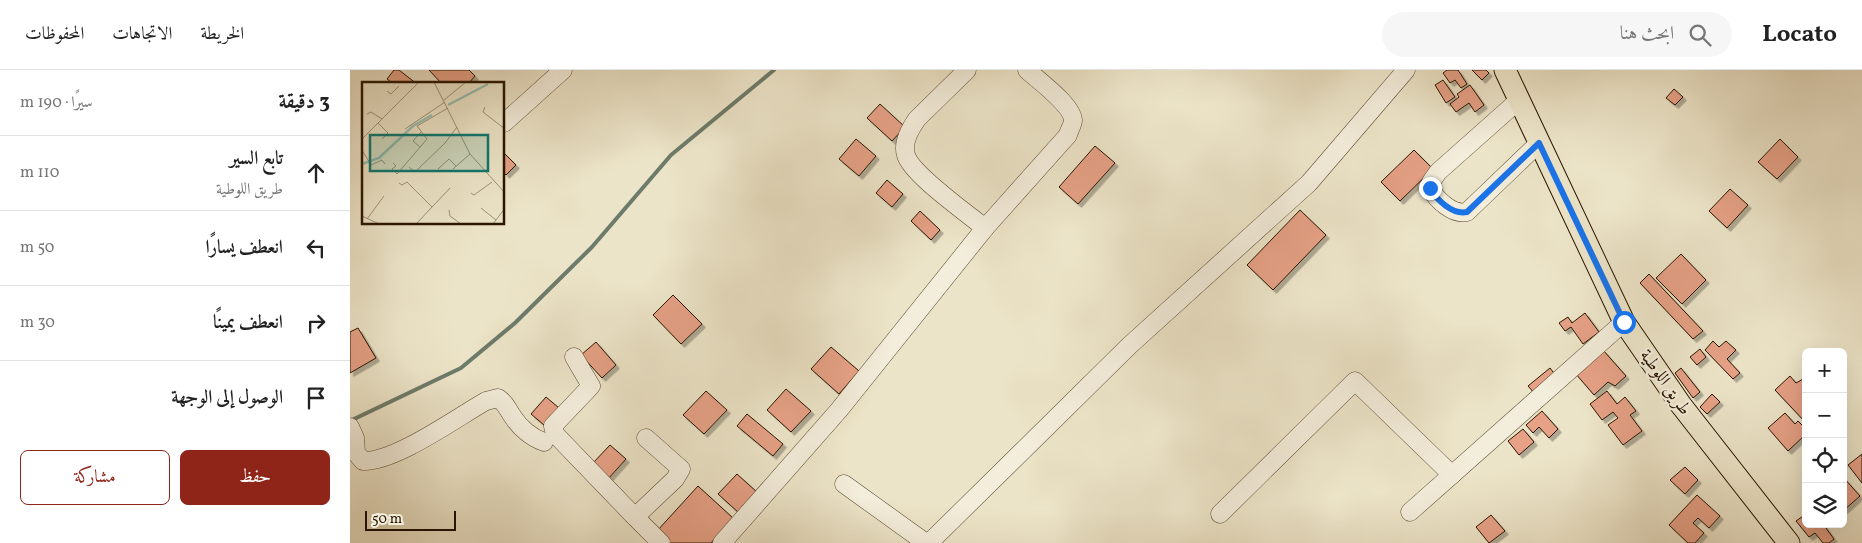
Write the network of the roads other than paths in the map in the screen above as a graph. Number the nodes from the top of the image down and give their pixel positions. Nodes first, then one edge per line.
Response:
1 (563, 70) edge
2 (967, 70) edge
3 (1027, 70) edge
4 (1406, 70) edge
5 (1505, 70) edge
6 (1519, 100) junction
7 (505, 122) edge
8 (1539, 143) junction
9 (986, 228) junction
10 (1624, 322) junction
11 (574, 357) dead end
12 (350, 427) edge
13 (646, 438) dead end
14 (544, 442) dead end
15 (1452, 474) junction
16 (844, 484) dead end
17 (1410, 512) dead end
18 (1220, 514) dead end
19 (635, 517) junction
20 (661, 543) edge
21 (722, 543) edge
22 (928, 543) edge
23 (1789, 543) edge

1 - 7 street
2 - 9 street
3 - 9 street
4 - 22 street
5 - 6 main road, طريق اللوطية
6 - 8 main road, طريق اللوطية
6 - 8 street
8 - 10 main road, طريق اللوطية
9 - 21 street
10 - 15 street
10 - 23 main road, طريق اللوطية
11 - 19 street
12 - 14 street
13 - 19 street
15 - 17 street
15 - 18 street
16 - 22 street
19 - 20 street

